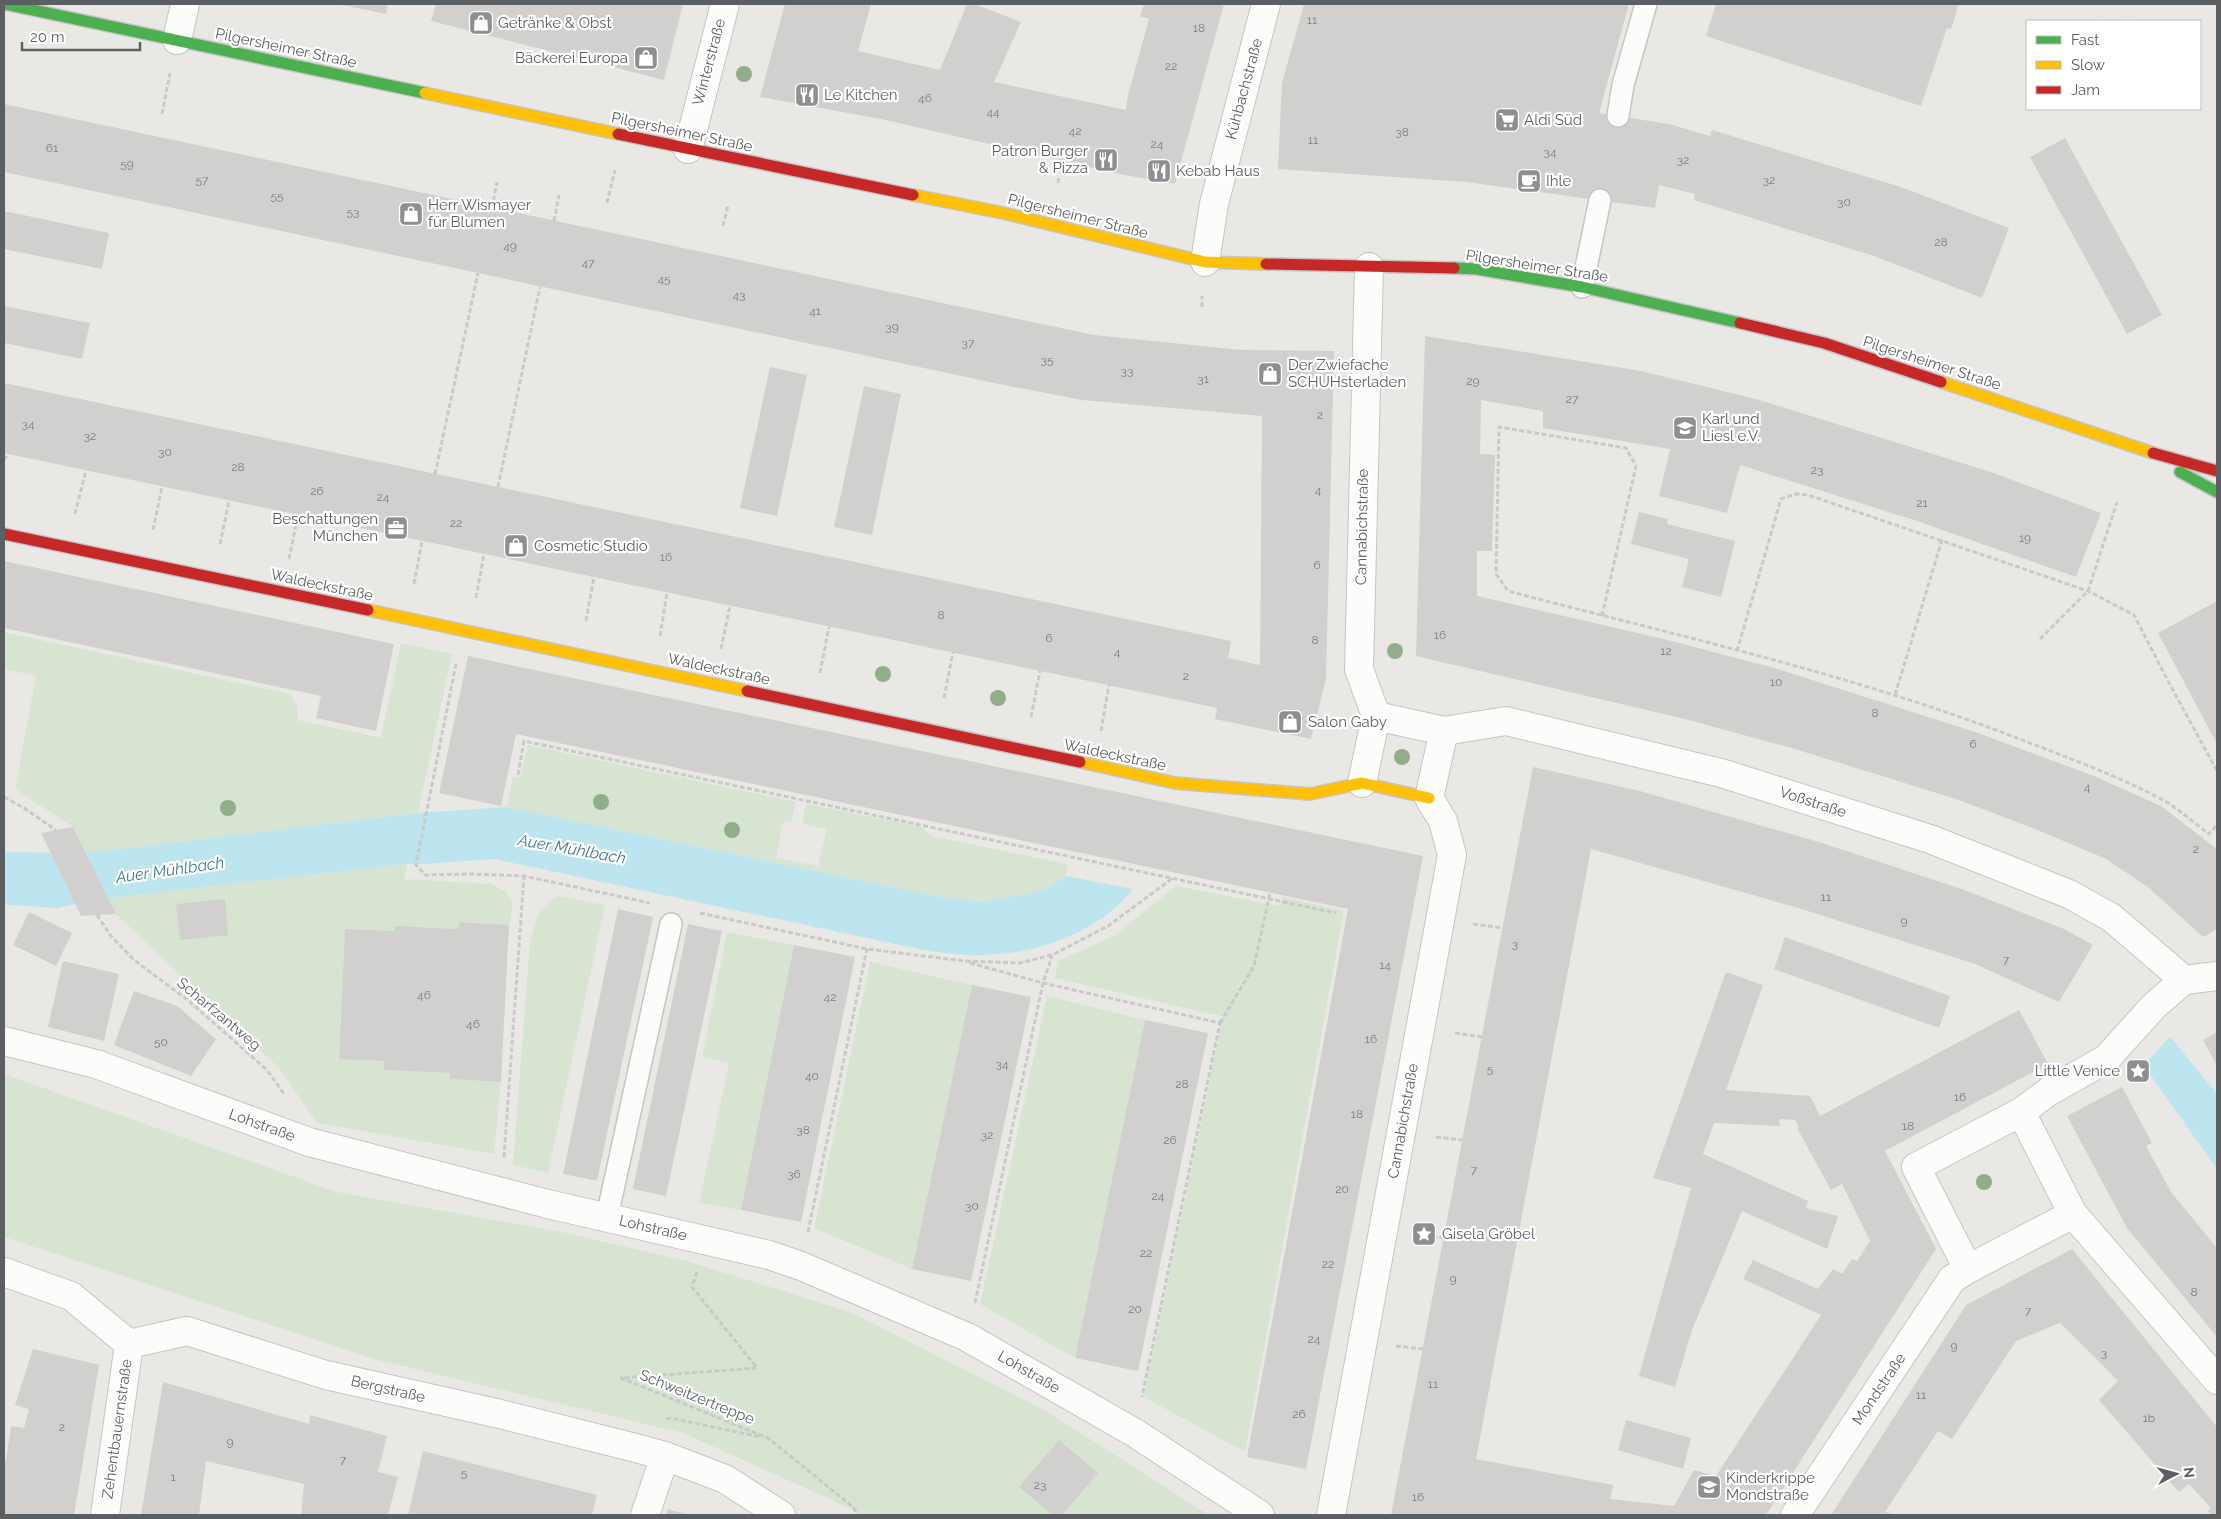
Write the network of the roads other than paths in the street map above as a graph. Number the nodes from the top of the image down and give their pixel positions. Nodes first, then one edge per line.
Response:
1 (5, 4) edge
2 (185, 4) edge
3 (725, 4) edge
4 (1266, 4) edge
5 (1646, 4) edge
6 (177, 40) junction
7 (1618, 116) dead end
8 (688, 149) junction
9 (1600, 200) dead end
10 (1205, 262) junction
11 (1369, 267) junction
12 (1582, 287) junction
13 (2139, 450) junction
14 (2217, 471) edge
15 (2217, 492) edge
16 (4, 534) edge
17 (1376, 716) junction
18 (1444, 731) junction
19 (1362, 783) junction
20 (1429, 798) junction
21 (671, 924) dead end
22 (2217, 976) edge
23 (2184, 980) junction
24 (4, 1042) edge
25 (2021, 1112) junction
26 (2073, 1214) junction
27 (608, 1217) junction
28 (1968, 1269) junction
29 (4, 1272) edge
30 (129, 1344) junction
31 (2217, 1380) edge
32 (665, 1456) junction
33 (104, 1515) edge
34 (645, 1515) edge
35 (781, 1515) edge
36 (1260, 1515) edge
37 (1332, 1515) edge
38 (1795, 1515) edge

1 - 6 street, Pilgersheimer Straße
2 - 6 street
3 - 8 street, Winterstraße
4 - 10 street, Kühbachstraße
5 - 7 lane
6 - 8 street, Pilgersheimer Straße
8 - 10 street, Pilgersheimer Straße
9 - 12 lane
10 - 11 street, Pilgersheimer Straße
11 - 12 street, Pilgersheimer Straße
11 - 17 street, Cannabichstraße
12 - 13 street, Pilgersheimer Straße
13 - 14 street, Pilgersheimer Straße
13 - 15 street, Pilgersheimer Straße
16 - 19 street, Waldeckstraße
17 - 18 street, Voßstraße
17 - 19 street
18 - 20 street
18 - 23 street, Voßstraße
19 - 20 street, Waldeckstraße
20 - 37 street, Cannabichstraße
21 - 27 lane
22 - 23 street
23 - 25 street
24 - 27 street, Lohstraße
25 - 26 street
25 - 28 street
26 - 28 street, Mondstraße
26 - 31 street
27 - 36 street, Lohstraße
28 - 38 street, Mondstraße
29 - 30 street
30 - 32 street, Bergstraße
30 - 33 street, Zehentbauernstraße
32 - 34 street
32 - 35 street, Bergstraße

